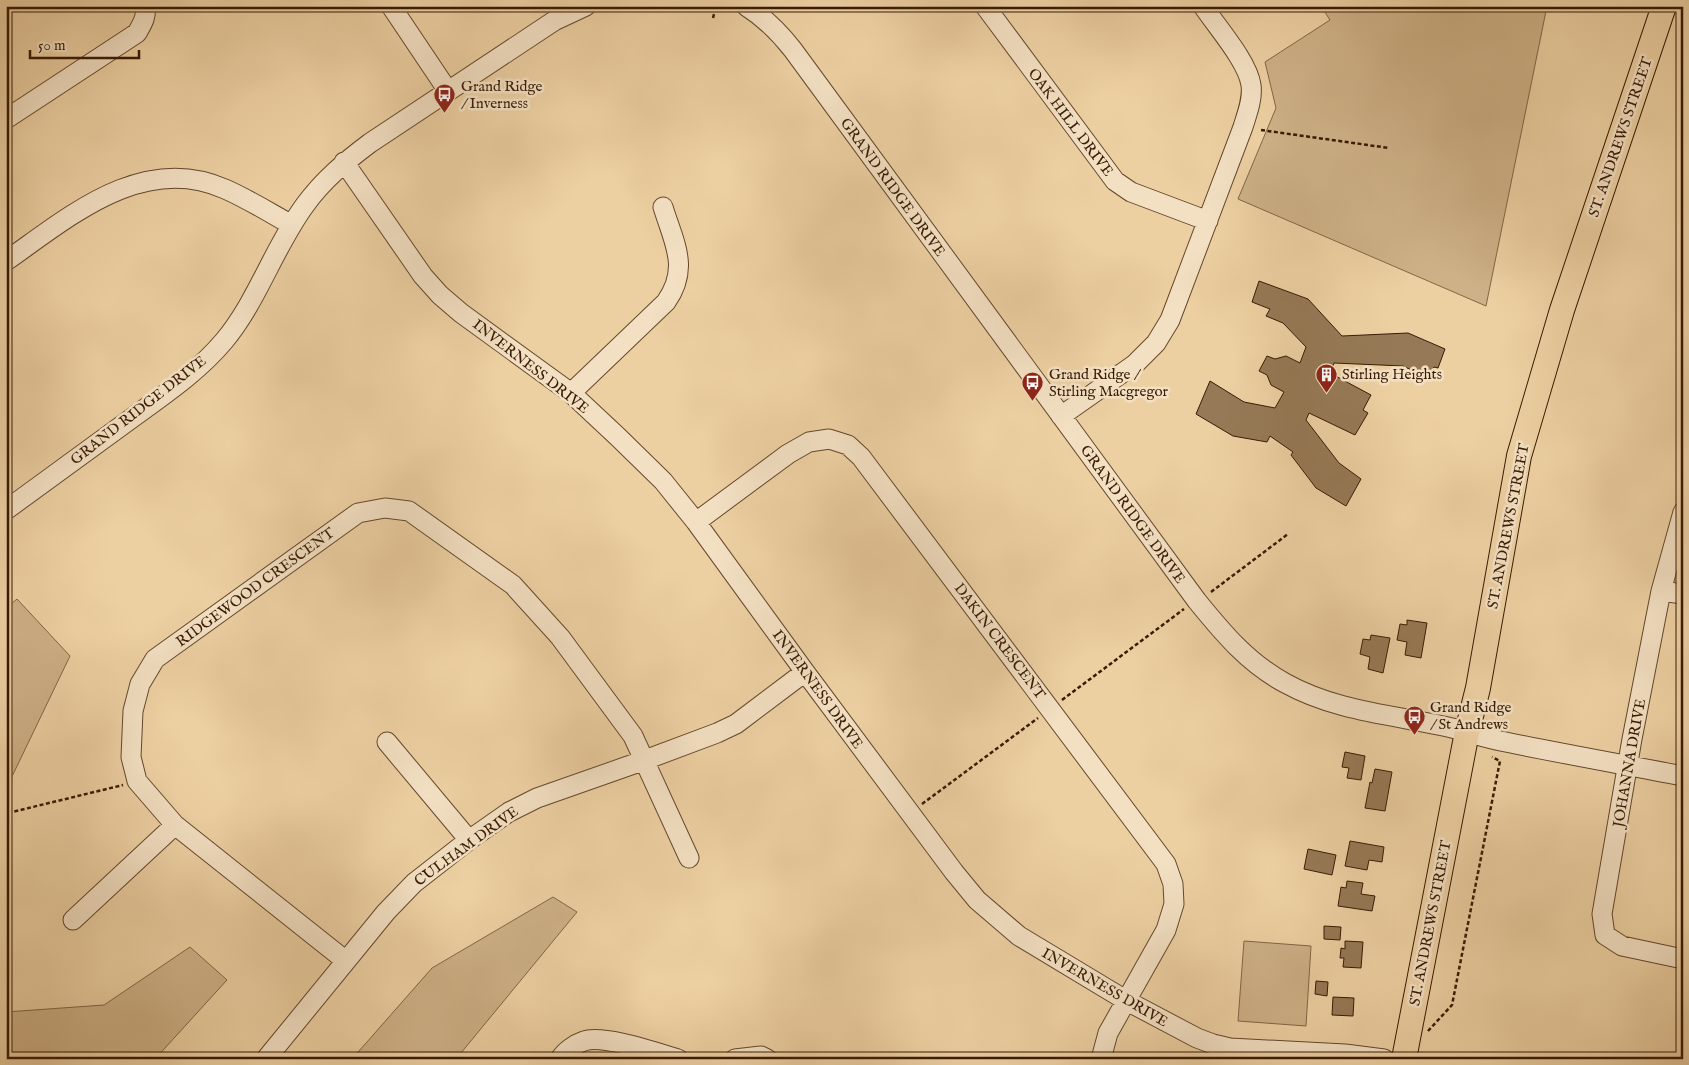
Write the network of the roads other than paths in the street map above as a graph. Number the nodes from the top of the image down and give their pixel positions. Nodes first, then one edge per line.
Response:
1 (145, 6) edge
2 (390, 6) edge
3 (586, 6) edge
4 (746, 6) edge
5 (985, 6) edge
6 (1203, 6) edge
7 (1664, 6) edge
8 (448, 91) junction
9 (6, 120) edge
10 (344, 162) junction
11 (663, 207) dead end
12 (1208, 221) junction
13 (292, 225) junction
14 (6, 261) edge
15 (571, 393) junction
16 (1061, 416) junction
17 (6, 510) edge
18 (1683, 512) edge
19 (696, 522) junction
20 (1661, 591) junction
21 (1683, 594) edge
22 (805, 672) junction
23 (1468, 732) junction
24 (387, 742) dead end
25 (646, 760) junction
26 (1628, 766) junction
27 (1683, 776) edge
28 (174, 825) junction
29 (468, 840) junction
30 (689, 858) dead end
31 (73, 920) dead end
32 (1683, 959) edge
33 (346, 961) junction
34 (1127, 1001) junction
35 (266, 1059) edge
36 (560, 1059) edge
37 (678, 1059) edge
38 (734, 1059) edge
39 (767, 1059) edge
40 (1102, 1059) edge
41 (1384, 1059) edge
42 (1404, 1059) edge

1 - 9 street
2 - 8 street
3 - 8 street, GRAND RIDGE DRIVE
4 - 16 street, GRAND RIDGE DRIVE
5 - 12 street, OAK HILL DRIVE
6 - 12 street
7 - 23 main road, ST. ANDREWS STREET
8 - 10 street, GRAND RIDGE DRIVE
10 - 13 street, GRAND RIDGE DRIVE
10 - 15 street, INVERNESS DRIVE
11 - 15 street
12 - 16 street
13 - 14 street
13 - 17 street, GRAND RIDGE DRIVE
15 - 19 street, INVERNESS DRIVE
16 - 23 street, GRAND RIDGE DRIVE
18 - 20 street, JOHANNA DRIVE
19 - 22 street, INVERNESS DRIVE
19 - 34 street, DAKIN CRESCENT
20 - 21 street
20 - 26 street, JOHANNA DRIVE
22 - 25 street, CULHAM DRIVE
22 - 34 street, INVERNESS DRIVE
23 - 26 street, GRAND RIDGE DRIVE
23 - 42 main road, ST. ANDREWS STREET
24 - 29 street
25 - 28 street, RIDGEWOOD CRESCENT
25 - 29 street, CULHAM DRIVE
25 - 30 street, RIDGEWOOD CRESCENT
26 - 27 street, GRAND RIDGE DRIVE
26 - 32 street, JOHANNA DRIVE
28 - 31 street
28 - 33 street, RIDGEWOOD CRESCENT
29 - 33 street, CULHAM DRIVE
33 - 35 street, CULHAM DRIVE
34 - 40 street, DAKIN CRESCENT
34 - 41 street, INVERNESS DRIVE
36 - 37 street
38 - 39 street

